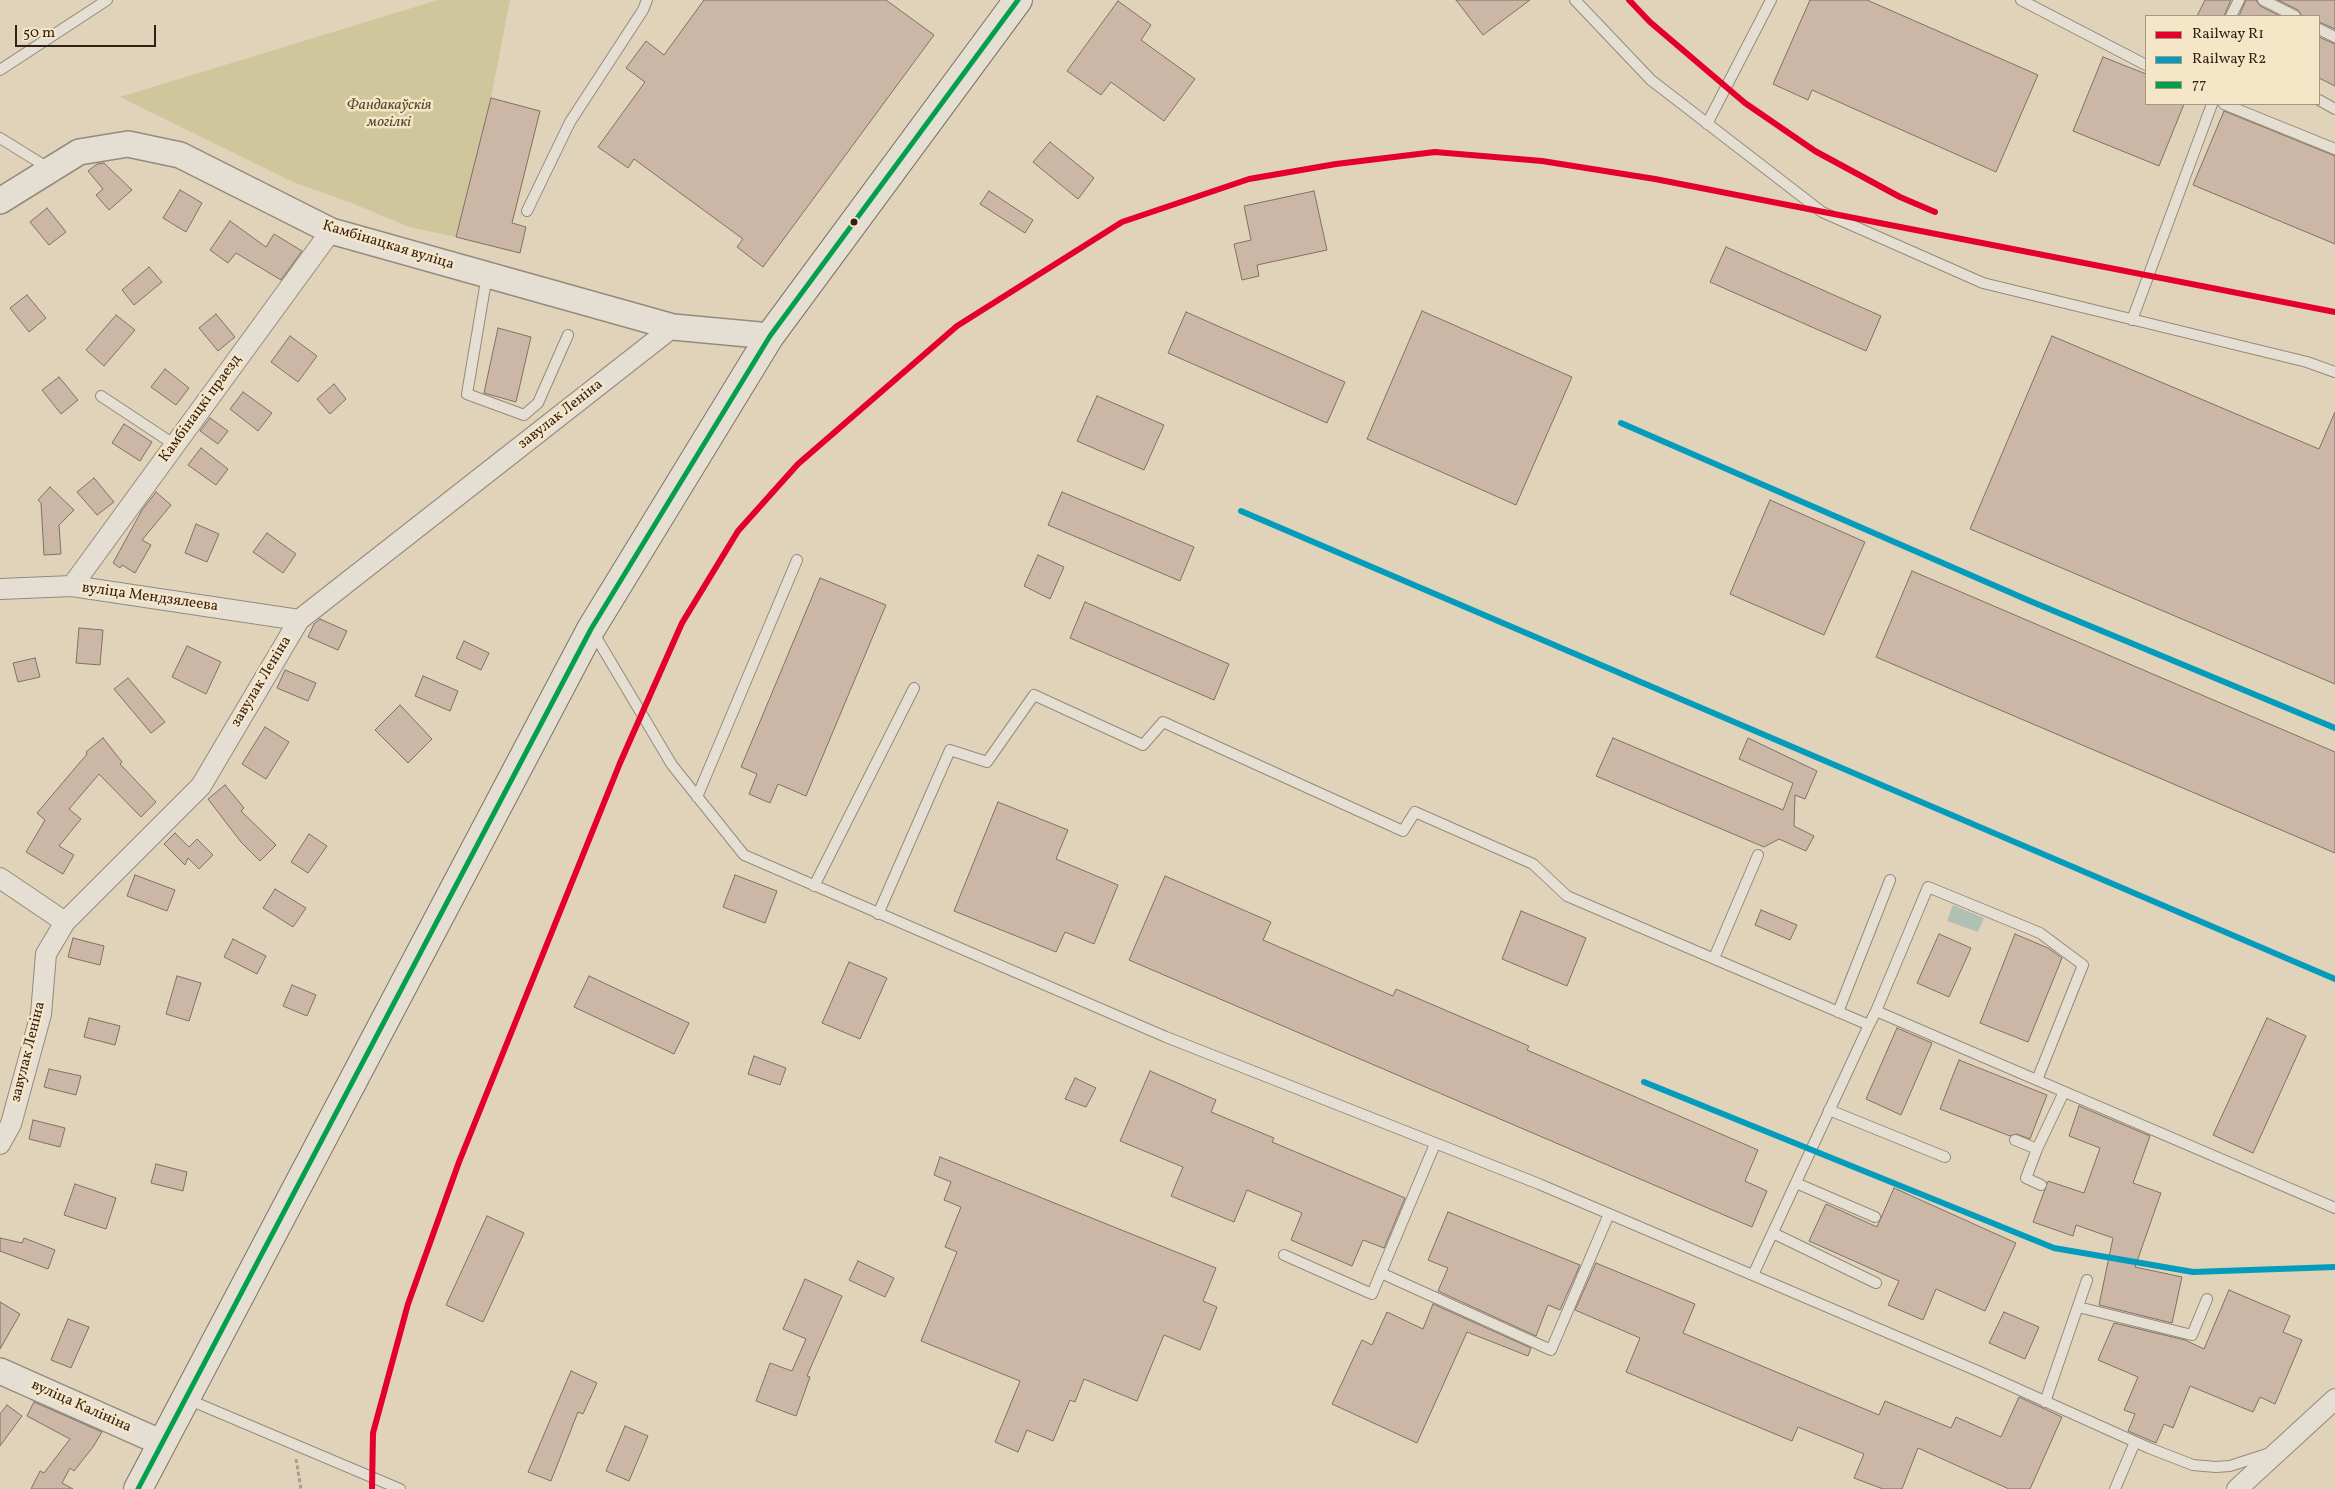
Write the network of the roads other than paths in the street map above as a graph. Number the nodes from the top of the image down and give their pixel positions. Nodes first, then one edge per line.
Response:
1 (107, 0) edge
2 (647, 0) edge
3 (1018, 0) edge
4 (1575, 0) edge
5 (1771, 0) edge
6 (2021, 0) edge
7 (2239, 0) edge
8 (2263, 0) edge
9 (2232, 15) edge
10 (2292, 15) edge
11 (2320, 30) edge
12 (2335, 37) edge
13 (2145, 64) edge
14 (0, 70) edge
15 (2320, 101) edge
16 (2212, 105) edge
17 (2226, 105) edge
18 (2335, 109) edge
19 (1707, 124) junction
20 (0, 138) edge
21 (2335, 149) edge
22 (51, 169) junction
23 (0, 201) edge
24 (527, 211) dead end
25 (331, 231) junction
26 (487, 275) junction
27 (2132, 320) junction
28 (674, 327) junction
29 (568, 336) dead end
30 (770, 336) junction
31 (2335, 372) edge
32 (101, 396) dead end
33 (175, 445) junction
34 (797, 560) dead end
35 (72, 586) junction
36 (0, 589) edge
37 (299, 620) junction
38 (591, 629) junction
39 (914, 688) dead end
40 (697, 797) junction
41 (1758, 855) dead end
42 (0, 878) edge
43 (1890, 880) dead end
44 (814, 886) junction
45 (878, 914) junction
46 (65, 922) junction
47 (1714, 958) junction
48 (1876, 1011) junction
49 (1838, 1012) junction
50 (1869, 1025) junction
51 (2037, 1080) junction
52 (2064, 1092) junction
53 (1829, 1110) junction
54 (2015, 1140) dead end
55 (0, 1144) edge
56 (1435, 1144) junction
57 (2037, 1148) junction
58 (1945, 1157) dead end
59 (1796, 1184) junction
60 (2041, 1185) dead end
61 (2335, 1208) edge
62 (1609, 1214) junction
63 (1875, 1217) dead end
64 (1773, 1233) junction
65 (1284, 1255) dead end
66 (1381, 1273) junction
67 (1753, 1276) junction
68 (2087, 1280) dead end
69 (1876, 1283) dead end
70 (2207, 1299) dead end
71 (2078, 1307) junction
72 (0, 1371) edge
73 (186, 1398) junction
74 (2335, 1399) edge
75 (2045, 1402) junction
76 (2136, 1442) junction
77 (162, 1443) junction
78 (2283, 1447) junction
79 (138, 1489) edge
80 (400, 1489) edge
81 (2115, 1489) edge
82 (2237, 1489) edge

1 - 14 lane
2 - 24 lane
3 - 30 main road
4 - 19 lane
5 - 19 lane
6 - 13 lane
7 - 9 lane
8 - 10 lane
11 - 12 lane
15 - 18 lane
16 - 27 lane
17 - 21 lane
19 - 27 lane
20 - 22 lane
22 - 23 street, Камбінацкая вуліца
22 - 25 street, Камбінацкая вуліца
25 - 26 street, Камбінацкая вуліца
25 - 33 street, Камбінацкі праезд
26 - 28 street, Камбінацкая вуліца
26 - 29 lane
27 - 31 lane
28 - 30 street, Камбінацкая вуліца
28 - 37 street, завулак Леніна
30 - 38 main road
32 - 33 lane
33 - 35 street, Камбінацкі праезд
34 - 40 lane
35 - 36 street, вуліца Мендзялеева
35 - 37 street, вуліца Мендзялеева
37 - 46 street, завулак Леніна
38 - 40 lane
38 - 73 main road
39 - 44 lane
40 - 44 lane
41 - 47 lane
42 - 46 street
43 - 49 lane
44 - 45 lane
45 - 47 lane
45 - 56 lane
46 - 55 street, завулак Леніна
47 - 49 lane
48 - 50 lane
48 - 51 lane
48 - 51 lane
49 - 50 lane
50 - 53 lane
51 - 52 lane
52 - 57 lane
52 - 61 lane
53 - 58 lane
53 - 59 lane
54 - 57 lane
56 - 62 lane
56 - 66 lane
57 - 60 lane
59 - 63 lane
59 - 64 lane
62 - 66 lane
62 - 67 lane
64 - 67 lane
64 - 69 lane
65 - 66 lane
67 - 75 lane
68 - 71 lane
70 - 71 lane
71 - 75 lane
72 - 77 street, вуліца Калініна
73 - 77 main road
73 - 80 lane
74 - 78 street
75 - 76 lane
76 - 78 lane
76 - 81 lane
77 - 79 main road
78 - 82 street

